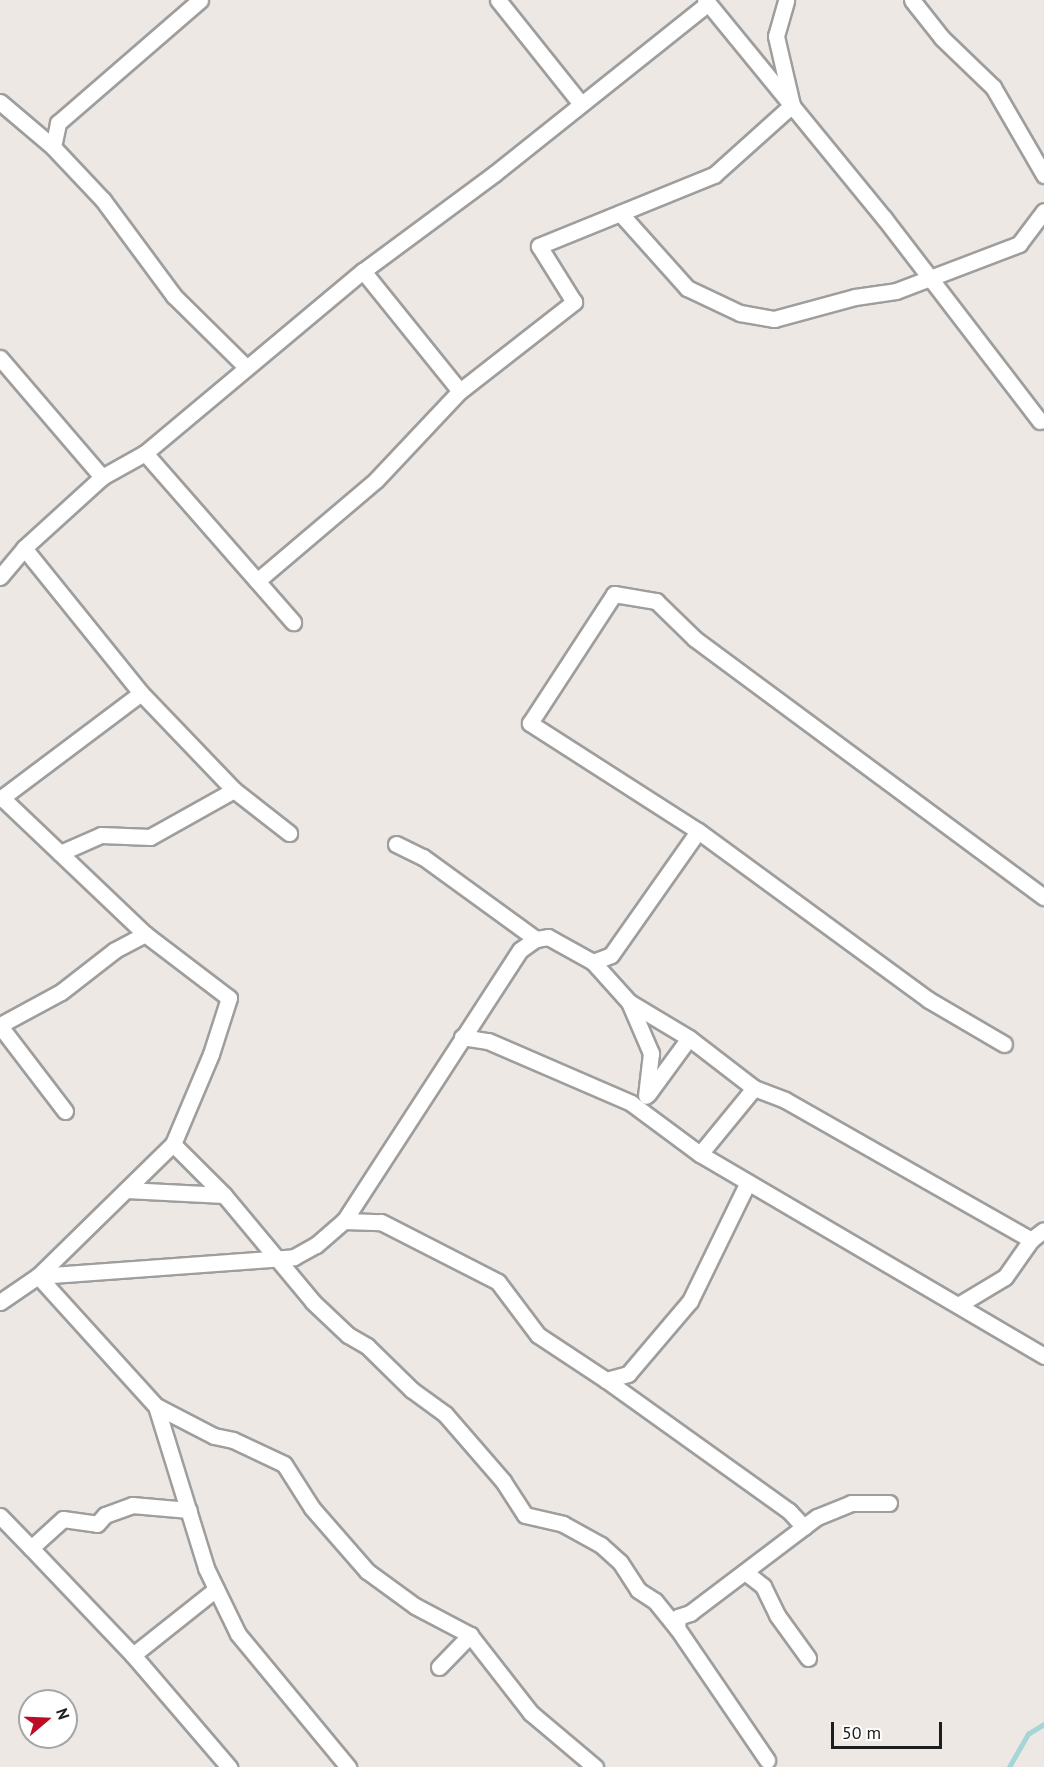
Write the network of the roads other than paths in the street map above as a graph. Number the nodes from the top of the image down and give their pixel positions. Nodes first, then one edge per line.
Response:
1 (200, 0) edge
2 (498, 0) edge
3 (786, 0) edge
4 (912, 0) edge
5 (706, 2) edge
6 (0, 102) edge
7 (581, 104) junction
8 (792, 105) junction
9 (53, 147) junction
10 (1044, 175) edge
11 (1044, 211) edge
12 (620, 213) junction
13 (363, 271) junction
14 (930, 279) junction
15 (0, 358) edge
16 (245, 366) junction
17 (460, 391) junction
18 (1040, 421) dead end
19 (145, 453) junction
20 (102, 477) junction
21 (24, 548) junction
22 (0, 577) edge
23 (257, 581) junction
24 (293, 622) dead end
25 (141, 693) junction
26 (234, 790) junction
27 (1, 798) edge
28 (698, 831) junction
29 (289, 833) dead end
30 (396, 844) dead end
31 (60, 853) junction
32 (1044, 897) edge
33 (145, 934) junction
34 (536, 939) junction
35 (593, 962) junction
36 (629, 1002) junction
37 (474, 1019) junction
38 (0, 1025) edge
39 (462, 1037) junction
40 (689, 1038) junction
41 (488, 1041) junction
42 (1004, 1044) dead end
43 (754, 1088) junction
44 (646, 1096) junction
45 (631, 1103) junction
46 (64, 1111) dead end
47 (173, 1144) junction
48 (700, 1154) junction
49 (748, 1182) junction
50 (126, 1190) junction
51 (224, 1195) junction
52 (344, 1221) junction
53 (1044, 1230) edge
54 (1031, 1240) junction
55 (273, 1256) junction
56 (291, 1264) junction
57 (38, 1276) junction
58 (0, 1302) edge
59 (960, 1304) junction
60 (1044, 1356) edge
61 (606, 1380) junction
62 (156, 1406) junction
63 (889, 1503) dead end
64 (189, 1510) junction
65 (0, 1516) edge
66 (804, 1527) junction
67 (31, 1548) junction
68 (745, 1572) junction
69 (216, 1589) junction
70 (678, 1628) junction
71 (470, 1635) junction
72 (133, 1655) junction
73 (807, 1658) dead end
74 (439, 1667) dead end
75 (767, 1760) dead end
76 (229, 1767) edge
77 (348, 1767) edge
78 (595, 1767) edge

1 - 9 street
2 - 7 street
3 - 8 street
4 - 10 street
5 - 7 street
5 - 8 street
6 - 9 street
7 - 13 street
8 - 12 street
8 - 14 street
9 - 16 street
11 - 14 street
12 - 14 street
12 - 17 street
13 - 16 street
13 - 17 street
14 - 18 street
15 - 20 street
16 - 19 street
17 - 23 street
19 - 20 street
19 - 23 street
20 - 21 street
21 - 22 street
21 - 25 street
23 - 24 street
25 - 26 street
25 - 27 street
26 - 29 street
26 - 31 street
27 - 31 street
28 - 32 street
28 - 35 street
28 - 42 street
30 - 34 street
31 - 33 street
33 - 38 street
33 - 47 street
34 - 35 street
34 - 37 street
35 - 36 street
36 - 40 street
36 - 44 street
37 - 39 street
37 - 41 street
38 - 46 street
39 - 41 street
39 - 52 street
40 - 43 street
40 - 44 street
41 - 45 street
43 - 48 street
43 - 54 street
44 - 45 street
45 - 48 street
47 - 50 street
47 - 51 street
48 - 49 street
49 - 59 street
49 - 61 street
50 - 51 street
50 - 57 street
51 - 55 street
52 - 56 street
52 - 61 street
53 - 54 street
54 - 59 street
55 - 56 street
55 - 57 street
56 - 70 street
57 - 58 street
57 - 62 street
59 - 60 street
61 - 66 street
62 - 64 street
62 - 71 street
63 - 66 street
64 - 67 street
64 - 69 street
65 - 67 street
66 - 68 street
67 - 72 street
68 - 70 street
68 - 73 street
69 - 72 street
69 - 77 street
70 - 75 street
71 - 74 street
71 - 78 street
72 - 76 street

